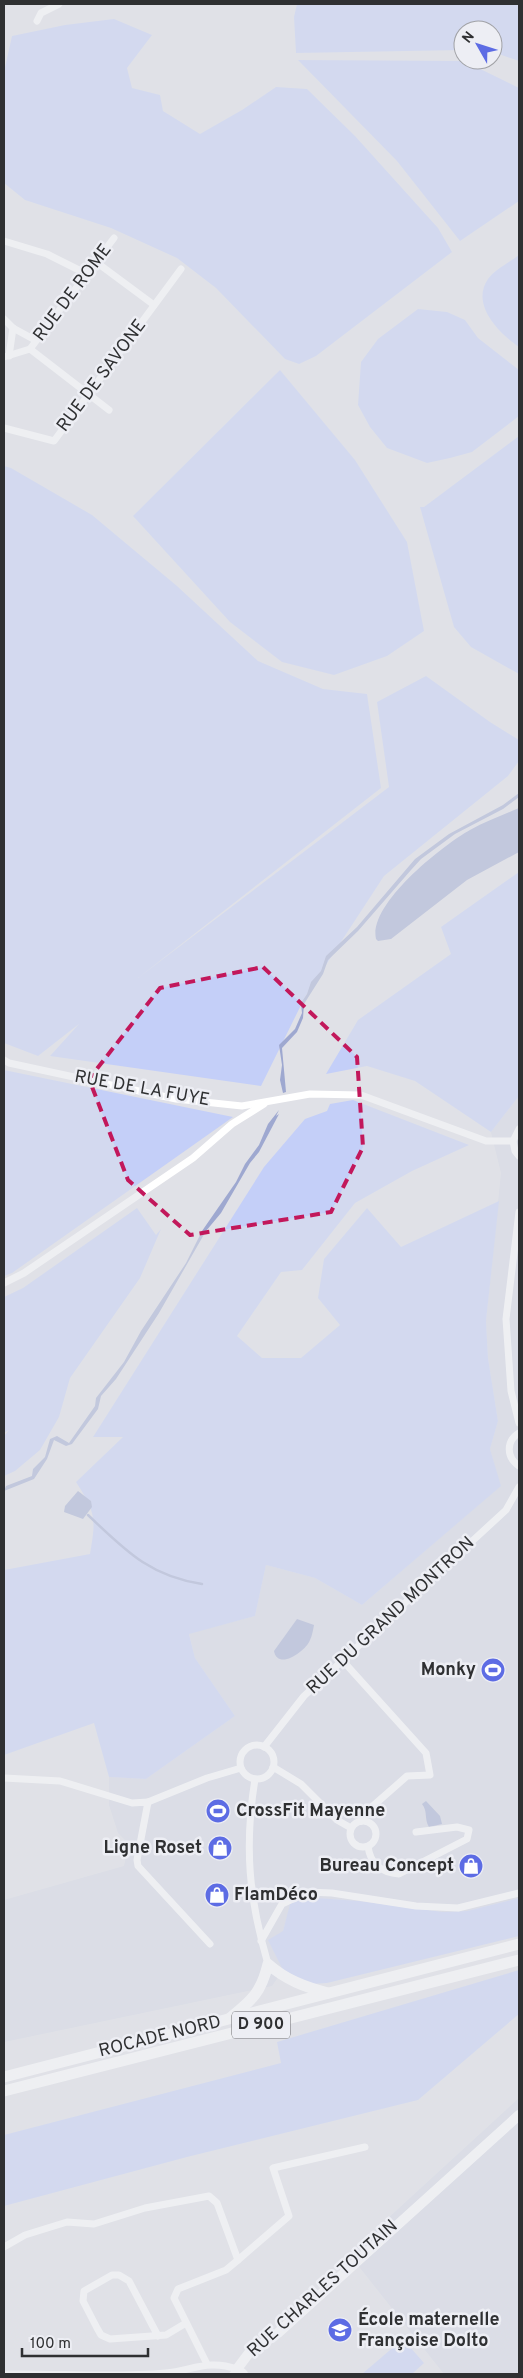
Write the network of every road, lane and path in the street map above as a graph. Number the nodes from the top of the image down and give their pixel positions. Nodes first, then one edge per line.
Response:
1 (60, 4) edge
2 (37, 21) dead end
3 (114, 238) dead end
4 (4, 241) edge
5 (96, 262) junction
6 (181, 270) dead end
7 (87, 274) junction
8 (154, 305) junction
9 (4, 319) edge
10 (13, 328) junction
11 (36, 340) junction
12 (30, 349) junction
13 (6, 356) edge
14 (88, 394) junction
15 (109, 410) dead end
16 (4, 428) edge
17 (4, 1060) edge
18 (268, 1101) junction
19 (519, 1129) edge
20 (513, 1141) junction
21 (519, 1156) edge
22 (519, 1212) edge
23 (4, 1283) edge
24 (519, 1423) edge
25 (519, 1433) edge
26 (519, 1466) edge
27 (519, 1487) edge
28 (343, 1661) junction
29 (264, 1747) junction
30 (273, 1767) junction
31 (241, 1768) junction
32 (4, 1778) edge
33 (255, 1779) junction
34 (148, 1802) junction
35 (361, 1821) junction
36 (351, 1828) junction
37 (416, 1832) dead end
38 (368, 1846) junction
39 (519, 1893) edge
40 (261, 1941) junction
41 (210, 1944) dead end
42 (519, 1944) edge
43 (517, 1961) edge
44 (268, 1964) junction
45 (328, 1994) junction
46 (226, 2021) junction
47 (4, 2077) edge
48 (4, 2091) edge
49 (519, 2115) edge
50 (365, 2147) dead end
51 (4, 2246) edge
52 (238, 2260) junction
53 (186, 2323) junction
54 (158, 2336) junction
55 (207, 2364) junction
56 (238, 2372) edge
57 (4, 2374) edge

1 - 2 street
3 - 5 street, RUE DE ROME
4 - 7 street
5 - 7 street, RUE DE ROME
5 - 8 street
6 - 8 street, RUE DE SAVONE
7 - 11 street, RUE DE ROME
8 - 14 street, RUE DE SAVONE
9 - 10 street
10 - 11 street
10 - 13 street
11 - 12 street, RUE DE ROME
12 - 13 street, RUE DE ROME
12 - 14 street
14 - 15 street
14 - 16 street, RUE DE SAVONE
17 - 18 street, RUE DE LA FUYE
18 - 20 street, RUE DE LA FUYE
18 - 23 street
19 - 20 street
20 - 21 street
22 - 24 street
25 - 26 street
27 - 28 street, RUE DU GRAND MONTRON
28 - 29 street, RUE DU GRAND MONTRON
28 - 35 street
29 - 30 street
29 - 31 street
30 - 33 street
30 - 36 street
31 - 33 street
31 - 34 street
32 - 34 street
33 - 40 street
34 - 41 street
35 - 36 street
35 - 38 street
36 - 38 street
37 - 38 street
39 - 40 street
40 - 44 street
42 - 45 main road, ROCADE NORD / D 900
43 - 48 main road, ROCADE NORD / D 900
44 - 45 main road
44 - 46 main road
45 - 46 main road, ROCADE NORD / D 900
46 - 47 main road, ROCADE NORD / D 900
49 - 56 street, RUE CHARLES TOUTAIN
50 - 52 street
51 - 52 street
52 - 53 street
53 - 54 street
53 - 55 street
54 - 54 street
55 - 56 street, RUE CHARLES TOUTAIN
55 - 57 street, RUE CHARLES TOUTAIN

